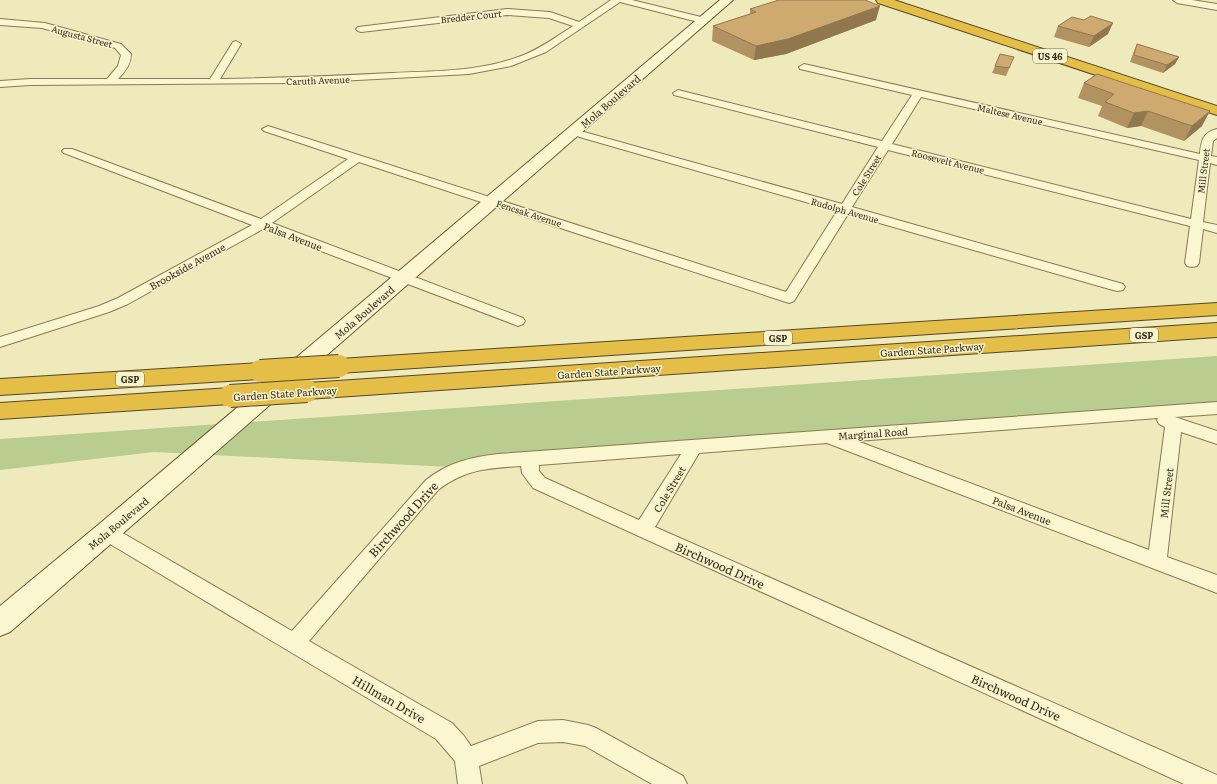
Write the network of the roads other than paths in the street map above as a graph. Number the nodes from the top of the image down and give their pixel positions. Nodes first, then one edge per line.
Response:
1 (617, 0) edge
2 (621, 0) edge
3 (727, 0) edge
4 (882, 0) edge
5 (901, 0) edge
6 (1177, 0) edge
7 (1217, 7) edge
8 (702, 20) junction
9 (0, 22) edge
10 (580, 25) junction
11 (361, 29) dead end
12 (236, 44) dead end
13 (804, 67) dead end
14 (110, 82) junction
15 (213, 82) junction
16 (0, 84) edge
17 (678, 93) dead end
18 (918, 93) junction
19 (1217, 104) edge
20 (1217, 111) edge
21 (268, 129) dead end
22 (573, 132) junction
23 (1217, 132) edge
24 (884, 145) junction
25 (68, 151) dead end
26 (357, 158) junction
27 (1211, 160) edge
28 (493, 201) junction
29 (845, 209) junction
30 (263, 224) junction
31 (1197, 224) junction
32 (1217, 229) edge
33 (1192, 263) dead end
34 (403, 278) junction
35 (1118, 286) dead end
36 (789, 298) joint
37 (1217, 309) edge
38 (518, 321) dead end
39 (1217, 330) edge
40 (1217, 338) edge
41 (1070, 340) junction
42 (0, 342) edge
43 (0, 387) edge
44 (1217, 408) edge
45 (0, 411) edge
46 (1152, 412) junction
47 (1174, 424) junction
48 (826, 437) junction
49 (1217, 438) edge
50 (694, 447) junction
51 (529, 459) junction
52 (643, 530) junction
53 (107, 533) junction
54 (1157, 562) junction
55 (1217, 584) edge
56 (0, 623) edge
57 (294, 643) junction
58 (467, 759) junction
59 (470, 784) edge
60 (675, 784) edge
61 (1210, 784) edge

1 - 10 street, Caruth Avenue
2 - 8 street
3 - 8 street, Mola Boulevard
4 - 20 highway, US 46
5 - 19 highway, US 46
6 - 7 street
8 - 22 street, Mola Boulevard
9 - 14 street, Augusta Street
10 - 11 street, Bredder Court
10 - 15 street, Caruth Avenue
12 - 15 street
13 - 18 street, Maltese Avenue
14 - 15 street, Caruth Avenue
14 - 16 street, Caruth Avenue
17 - 24 street, Roosevelt Avenue
18 - 24 street, Cole Street
18 - 27 street, Maltese Avenue
21 - 26 street, Fencsak Avenue
22 - 28 street, Mola Boulevard
22 - 29 street, Rudolph Avenue
23 - 27 street, Mill Street
24 - 29 street, Cole Street
24 - 31 street, Roosevelt Avenue
25 - 30 street, Palsa Avenue
26 - 28 street, Fencsak Avenue
26 - 30 street, Brookside Avenue
27 - 31 street, Mill Street
28 - 34 street, Mola Boulevard
28 - 36 street, Fencsak Avenue
29 - 35 street, Rudolph Avenue
29 - 36 street, Cole Street
30 - 34 street, Palsa Avenue
30 - 42 street, Brookside Avenue
31 - 32 street, Roosevelt Avenue
31 - 33 street, Mill Street
34 - 38 street, Palsa Avenue
34 - 53 street, Mola Boulevard
37 - 43 highway, Garden State Parkway / GSP, bridge
39 - 41 highway, Garden State Parkway / GSP
40 - 41 highway
41 - 45 highway, Garden State Parkway / GSP, bridge
44 - 46 street, Marginal Road
46 - 47 street
46 - 48 street, Marginal Road
47 - 49 street
47 - 54 street, Mill Street
48 - 50 street, Marginal Road
48 - 54 street, Palsa Avenue
50 - 51 street, Marginal Road
50 - 52 street, Cole Street
51 - 52 street, Birchwood Drive
51 - 57 street, Birchwood Drive
52 - 61 street, Birchwood Drive
53 - 56 street, Mola Boulevard
53 - 57 street, Hillman Drive
54 - 55 street, Palsa Avenue
57 - 58 street, Hillman Drive
58 - 59 street
58 - 60 street

